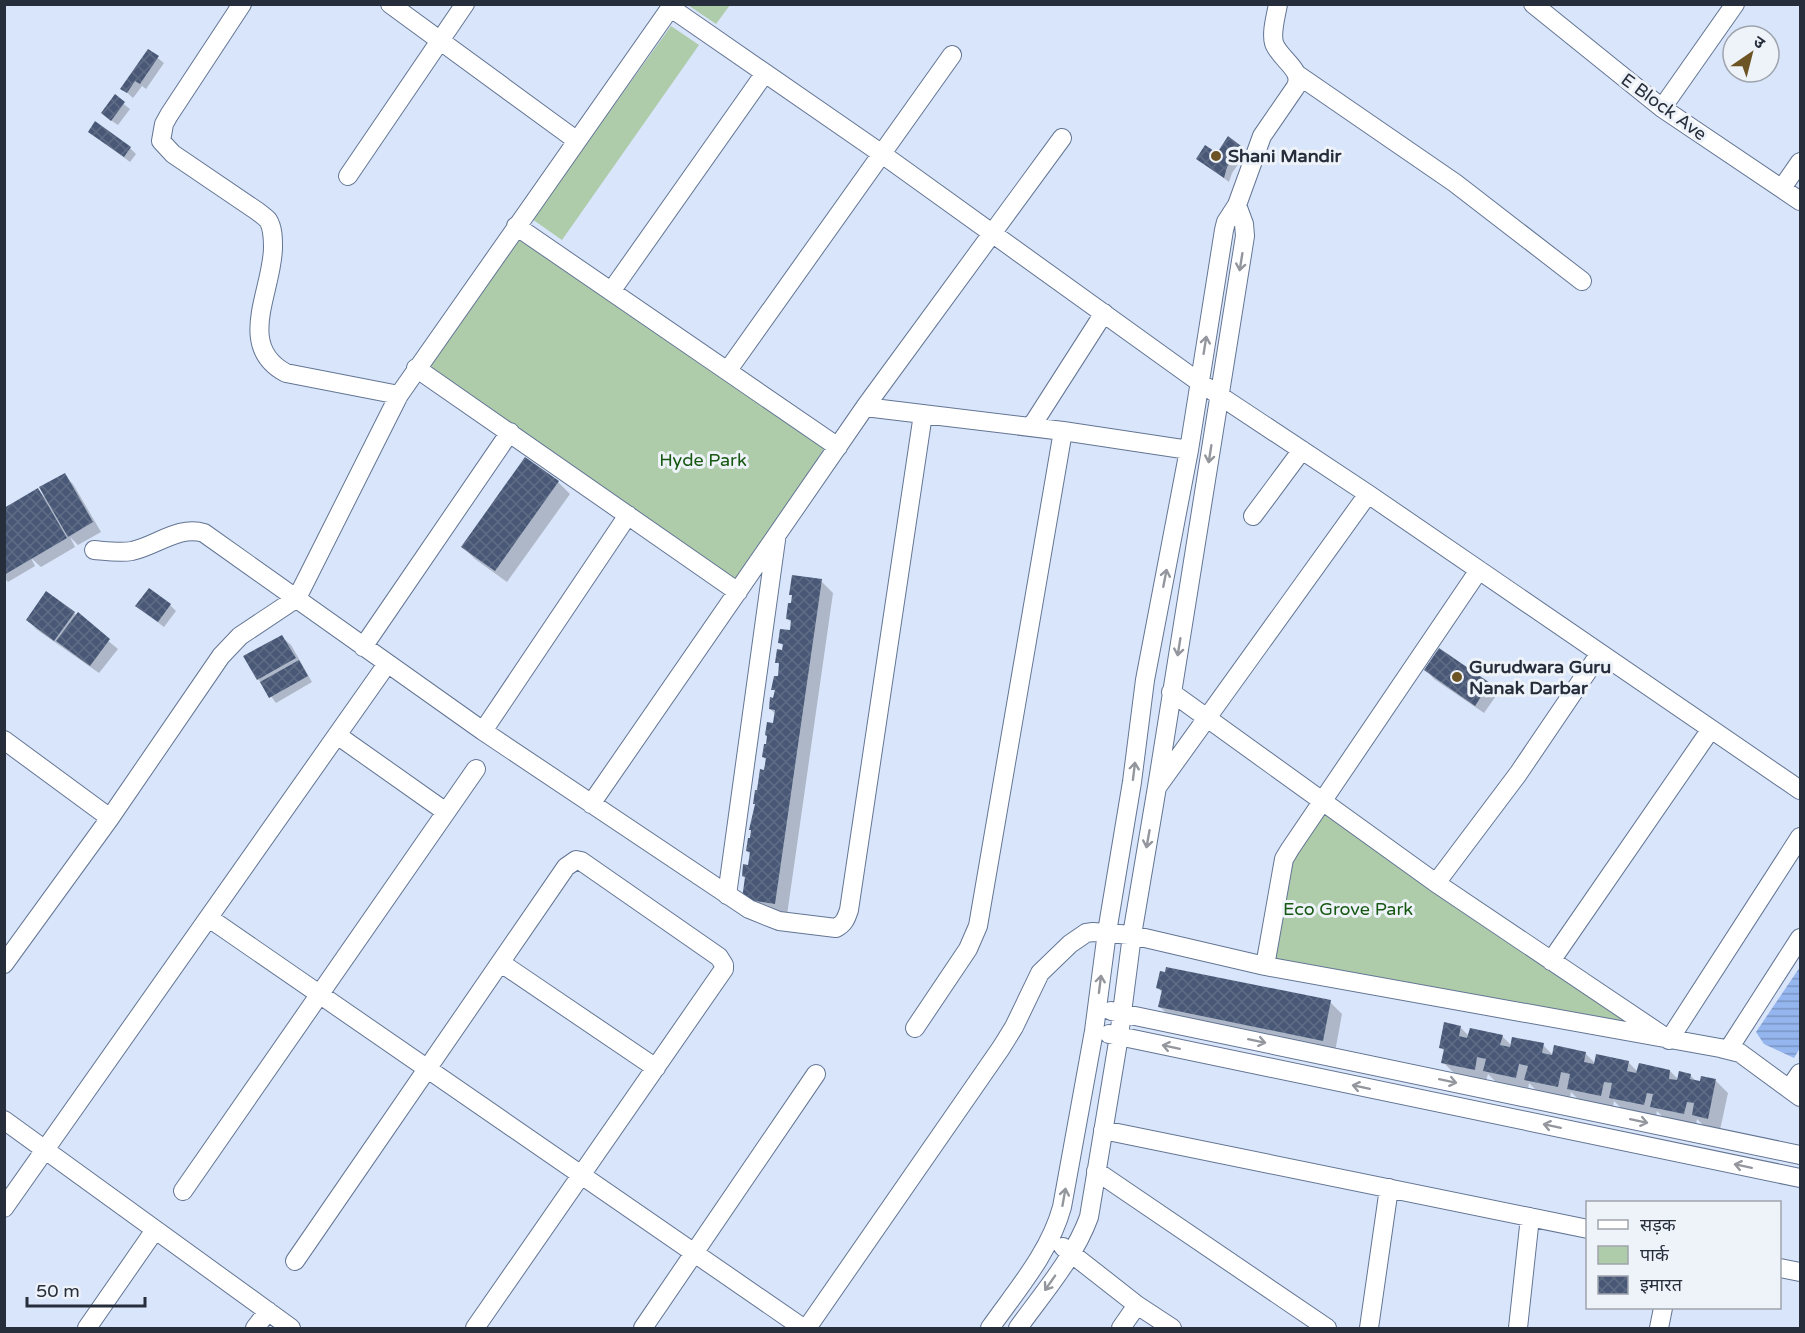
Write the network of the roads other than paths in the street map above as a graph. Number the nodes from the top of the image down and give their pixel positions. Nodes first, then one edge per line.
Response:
1 (242, 4) edge
2 (390, 4) edge
3 (465, 4) edge
4 (1278, 4) edge
5 (1533, 4) edge
6 (1736, 4) edge
7 (672, 6) edge
8 (440, 40) junction
9 (952, 55) dead end
10 (765, 73) junction
11 (1298, 75) junction
12 (1662, 108) junction
13 (1062, 138) dead end
14 (576, 140) junction
15 (882, 154) junction
16 (1800, 162) edge
17 (348, 176) dead end
18 (1782, 188) junction
19 (1800, 201) edge
20 (1237, 206) junction
21 (516, 226) junction
22 (993, 234) junction
23 (1582, 281) dead end
24 (612, 290) junction
25 (1104, 313) junction
26 (416, 368) junction
27 (728, 370) junction
28 (1199, 381) junction
29 (399, 395) junction
30 (1220, 395) junction
31 (865, 407) junction
32 (922, 414) junction
33 (1031, 427) junction
34 (1064, 431) junction
35 (510, 432) junction
36 (838, 447) junction
37 (1189, 450) junction
38 (1302, 450) junction
39 (1368, 494) junction
40 (628, 515) junction
41 (1253, 516) dead end
42 (776, 537) junction
43 (94, 550) dead end
44 (1479, 570) junction
45 (738, 592) junction
46 (297, 598) junction
47 (363, 647) junction
48 (1600, 653) junction
49 (387, 664) junction
50 (1171, 692) junction
51 (1208, 719) junction
52 (1711, 729) junction
53 (483, 731) junction
54 (338, 735) junction
55 (4, 740) edge
56 (477, 769) dead end
57 (1157, 787) junction
58 (1800, 790) edge
59 (1322, 802) junction
60 (591, 804) junction
61 (446, 812) junction
62 (110, 818) junction
63 (1800, 837) edge
64 (1436, 883) junction
65 (727, 895) junction
66 (209, 918) junction
67 (1107, 932) junction
68 (1132, 935) junction
69 (1800, 939) edge
70 (5, 961) edge
71 (1551, 961) junction
72 (501, 963) junction
73 (1265, 966) junction
74 (320, 994) junction
75 (1097, 1009) junction
76 (1122, 1012) junction
77 (915, 1029) dead end
78 (1094, 1031) junction
79 (1119, 1036) junction
80 (1669, 1040) junction
81 (1728, 1050) junction
82 (656, 1068) junction
83 (428, 1070) junction
84 (1800, 1073) edge
85 (816, 1074) dead end
86 (1795, 1093) edge
87 (4, 1120) edge
88 (1103, 1130) junction
89 (44, 1149) junction
90 (1800, 1155) edge
91 (1096, 1171) junction
92 (583, 1175) junction
93 (1800, 1178) edge
94 (1389, 1188) junction
95 (183, 1191) dead end
96 (4, 1208) edge
97 (1530, 1217) junction
98 (1586, 1229) edge
99 (155, 1230) junction
100 (1050, 1236) junction
101 (694, 1252) junction
102 (1071, 1254) junction
103 (295, 1261) dead end
104 (1781, 1268) edge
105 (1800, 1272) edge
106 (1137, 1305) junction
107 (1663, 1309) edge
108 (267, 1311) junction
109 (87, 1329) edge
110 (255, 1329) edge
111 (291, 1329) edge
112 (475, 1329) edge
113 (643, 1329) edge
114 (805, 1329) edge
115 (990, 1329) edge
116 (1018, 1329) edge
117 (1121, 1329) edge
118 (1172, 1329) edge
119 (1327, 1329) edge
120 (1369, 1329) edge
121 (1518, 1329) edge
122 (1659, 1329) edge

1 - 29 street
2 - 8 street
3 - 8 street
4 - 11 street
5 - 12 street, E Block Ave
6 - 12 street
7 - 10 street
7 - 14 street
8 - 14 street
8 - 17 street
9 - 15 street
10 - 15 street
10 - 24 street
11 - 20 street
11 - 23 street
12 - 18 street, E Block Ave
13 - 22 street
14 - 21 street
15 - 22 street
15 - 27 street
16 - 18 street
18 - 19 street, E Block Ave
28 -> 20 street
20 -> 30 street
21 - 24 street
21 - 26 street
22 - 25 street
22 - 31 street
24 - 27 street
25 - 28 street
25 - 33 street
26 - 29 street
26 - 35 street
27 - 36 street
28 - 30 street
28 - 37 street
29 - 46 street
30 - 38 street
30 -> 50 street
31 - 32 street
31 - 36 street
32 - 33 street
32 - 65 street
33 - 34 street
34 - 37 street
34 - 77 street
35 - 40 street
35 - 47 street
36 - 42 street
67 -> 37 street
38 - 39 street
38 - 41 street
39 - 44 street
39 - 51 street
40 - 45 street
40 - 53 street
42 - 45 street
42 - 65 street
43 - 46 street
44 - 48 street
44 - 59 street
45 - 60 street
46 - 47 street
46 - 62 street
47 - 49 street
48 - 52 street
48 - 64 street
49 - 53 street
49 - 54 street
50 - 51 street
50 - 57 street
51 - 57 street
51 - 59 street
52 - 58 street
52 - 71 street
53 - 60 street
54 - 61 street
54 - 66 street
55 - 62 street
56 - 61 street
57 -> 68 street
59 - 64 street
59 - 73 street
60 - 65 street
61 - 74 street
62 - 70 street
63 - 80 street
64 - 71 street
66 - 74 street
66 - 89 street
67 - 68 street
75 -> 67 street
67 - 114 street
68 - 73 street
68 - 76 street
69 - 81 street
71 - 80 street
72 - 82 street
72 - 82 street
72 - 83 street
73 - 80 street
74 - 83 street
74 - 95 street
75 - 76 street
75 - 78 street
76 - 79 street
76 -> 90 street
78 - 79 street
100 -> 78 street
79 - 88 street
93 -> 79 street
80 - 81 street
81 - 86 street
82 - 92 street
83 - 92 street
83 - 103 street
84 - 86 street
85 - 101 street
87 - 89 street
88 - 91 street
88 - 94 street
89 - 96 street
89 - 99 street
91 - 102 street
91 - 119 street
92 - 101 street
92 - 112 street
94 - 97 street
94 - 120 street
97 - 98 street
97 - 121 street
99 - 108 street
99 - 109 street
100 - 102 street
100 - 115 street
101 - 113 street
101 - 114 street
102 - 106 street
102 -> 116 street
104 - 105 street
106 - 117 street
106 - 118 street
107 - 122 street
108 - 110 street
108 - 111 street

